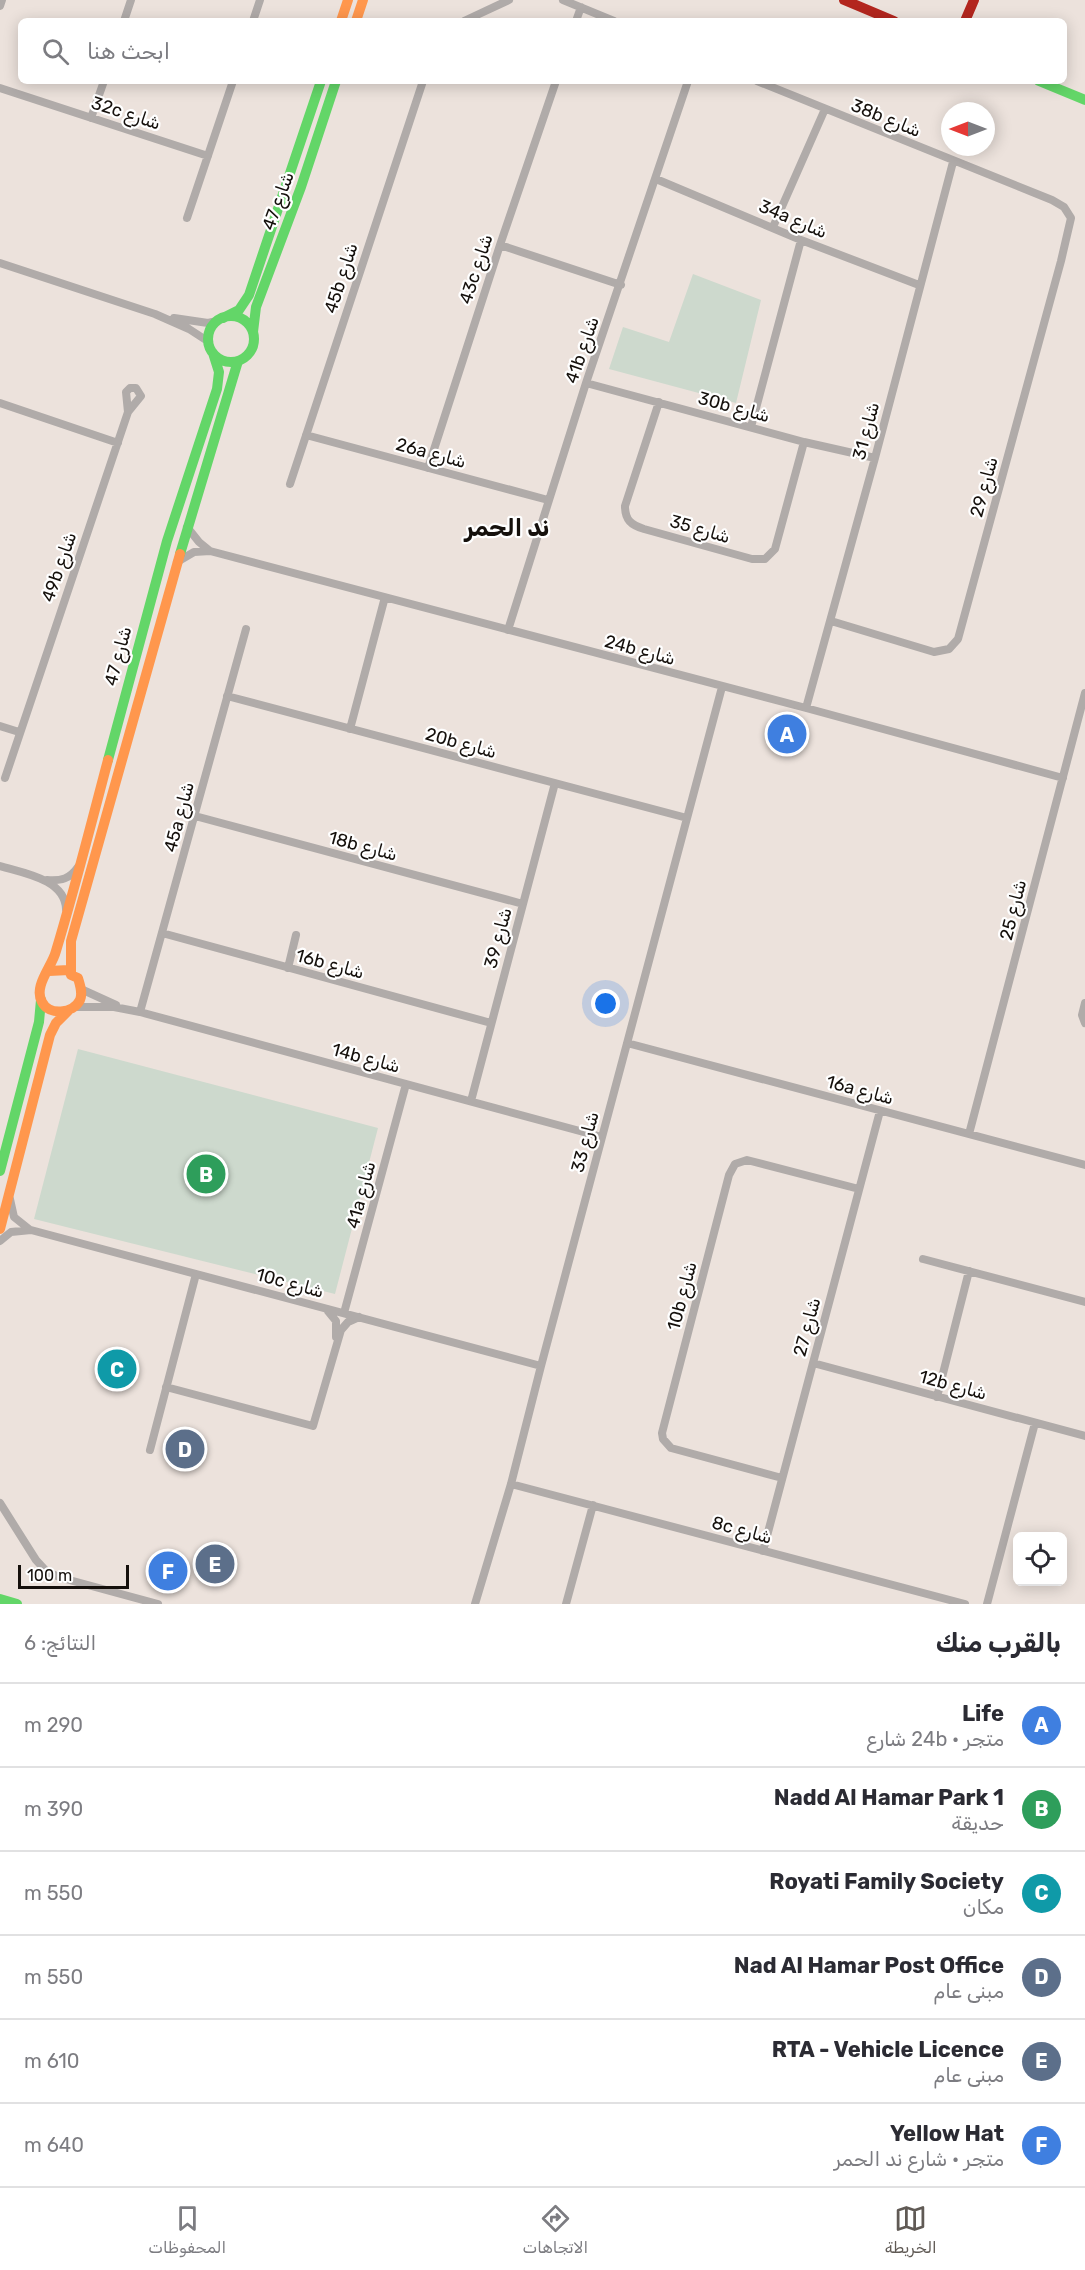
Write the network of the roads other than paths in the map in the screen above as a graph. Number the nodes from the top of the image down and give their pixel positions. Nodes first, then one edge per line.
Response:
1 (2, 0) edge
2 (131, 0) edge
3 (260, 0) edge
4 (348, 0) edge
5 (363, 0) edge
6 (509, 0) edge
7 (564, 0) edge
8 (844, 0) edge
9 (974, 0) edge
10 (0, 6) edge
11 (581, 7) junction
12 (125, 18) edge
13 (254, 18) edge
14 (342, 18) edge
15 (357, 18) edge
16 (470, 18) edge
17 (577, 18) edge
18 (607, 18) edge
19 (887, 18) edge
20 (966, 18) edge
21 (103, 84) edge
22 (232, 84) edge
23 (320, 84) edge
24 (335, 84) edge
25 (422, 84) edge
26 (554, 84) edge
27 (687, 84) edge
28 (764, 84) edge
29 (1046, 84) edge
30 (0, 88) edge
31 (1085, 100) edge
32 (825, 109) junction
33 (91, 118) junction
34 (208, 156) junction
35 (953, 162) junction
36 (656, 179) junction
37 (1068, 211) joint
38 (187, 218) dead end
39 (773, 227) junction
40 (801, 240) junction
41 (500, 244) junction
42 (0, 263) edge
43 (621, 285) junction
44 (919, 285) junction
45 (155, 314) junction
46 (220, 319) junction
47 (253, 332) junction
48 (211, 348) junction
49 (238, 361) junction
50 (586, 383) junction
51 (659, 402) junction
52 (0, 404) edge
53 (128, 412) dead end
54 (751, 427) junction
55 (306, 435) junction
56 (804, 442) junction
57 (118, 443) junction
58 (875, 458) junction
59 (428, 468) junction
60 (290, 484) dead end
61 (548, 500) junction
62 (187, 527) junction
63 (210, 551) junction
64 (177, 562) junction
65 (385, 597) junction
66 (831, 621) junction
67 (246, 629) dead end
68 (508, 630) junction
69 (722, 687) junction
70 (1085, 693) edge
71 (227, 696) junction
72 (806, 708) junction
73 (0, 726) edge
74 (350, 729) junction
75 (20, 732) junction
76 (5, 778) dead end
77 (1063, 778) junction
78 (555, 783) junction
79 (195, 816) junction
80 (687, 818) junction
81 (79, 865) junction
82 (0, 866) edge
83 (43, 880) junction
84 (523, 904) junction
85 (66, 909) junction
86 (162, 933) junction
87 (296, 935) dead end
88 (288, 968) junction
89 (49, 971) junction
90 (71, 975) junction
91 (82, 990) junction
92 (40, 999) junction
93 (1085, 1003) edge
94 (123, 1008) junction
95 (72, 1009) junction
96 (140, 1012) junction
97 (491, 1023) junction
98 (1085, 1023) edge
99 (627, 1044) junction
100 (406, 1084) junction
101 (471, 1101) junction
102 (880, 1111) junction
103 (969, 1134) junction
104 (602, 1137) junction
105 (1085, 1165) edge
106 (0, 1171) edge
107 (859, 1189) junction
108 (10, 1192) junction
109 (0, 1228) edge
110 (31, 1230) junction
111 (0, 1241) edge
112 (923, 1259) dead end
113 (969, 1271) junction
114 (196, 1274) junction
115 (1085, 1302) edge
116 (323, 1308) junction
117 (344, 1313) junction
118 (359, 1317) junction
119 (335, 1346) junction
120 (813, 1363) junction
121 (541, 1366) junction
122 (166, 1387) junction
123 (937, 1397) junction
124 (1035, 1423) junction
125 (1085, 1436) edge
126 (150, 1450) dead end
127 (782, 1478) junction
128 (511, 1484) junction
129 (0, 1503) edge
130 (593, 1505) junction
131 (763, 1551) junction
132 (0, 1599) edge
133 (17, 1604) edge
134 (158, 1604) edge
135 (475, 1604) edge
136 (566, 1604) edge
137 (965, 1604) edge
138 (987, 1604) edge

1 - 10 street
2 - 12 street
3 - 13 street
4 - 14 street
5 - 15 street
6 - 16 street
7 - 11 street
8 - 19 street
9 - 20 street
11 - 17 street
11 - 18 street
21 - 33 street
22 - 34 street
23 - 46 street, شارع 47
24 - 47 street, شارع 47
25 - 55 street, 45b شارع
26 - 41 street, 43c شارع
27 - 36 street, 41b شارع
28 - 32 street, 38b شارع
29 - 31 street
30 - 33 street, 32c شارع
32 - 35 street, 38b شارع
32 - 39 street
33 - 34 street, 32c شارع
34 - 38 street
35 - 37 street, 38b شارع
35 - 44 street, شارع 31
36 - 39 street, 34a شارع
36 - 43 street, 41b شارع
37 - 66 street, شارع 29
39 - 40 street, 34a شارع
40 - 44 street, 34a شارع
40 - 54 street
41 - 43 street
41 - 59 street, 43c شارع
42 - 45 street
43 - 50 street, 41b شارع
44 - 58 street, شارع 31
45 - 46 street
45 - 48 street
46 - 47 street
46 - 48 street
47 - 49 street
48 - 49 street
48 - 81 street, شارع 47
49 - 62 street, شارع 47
50 - 51 street, 30b شارع
50 - 61 street, 41b شارع
51 - 54 street, 30b شارع
51 - 56 street, شارع 35
52 - 57 street
53 - 57 street, 49b شارع
54 - 56 street, 30b شارع
55 - 59 street, 26a شارع
55 - 60 street, 45b شارع
56 - 58 street, 30b شارع
57 - 75 street, 49b شارع
58 - 66 street, شارع 31
59 - 61 street, 26a شارع
61 - 68 street, 41b شارع
62 - 63 street
62 - 64 street, شارع 47
63 - 64 street
63 - 65 street, 24b شارع
64 - 90 street, شارع 47
65 - 68 street, 24b شارع
65 - 74 street
66 - 72 street, شارع 31
67 - 71 street, 45a شارع
68 - 69 street, 24b شارع
69 - 72 street, 24b شارع
69 - 80 street, شارع 33
70 - 77 street, شارع 25
71 - 74 street, 20b شارع
71 - 79 street, 45a شارع
72 - 77 street, 24b شارع
73 - 75 street
74 - 78 street, 20b شارع
75 - 76 street, 49b شارع
77 - 103 street, شارع 25
78 - 80 street, 20b شارع
78 - 84 street, شارع 39
79 - 84 street, 18b شارع
79 - 86 street, 45a شارع
80 - 99 street, شارع 33
81 - 83 street
81 - 85 street, شارع 47
82 - 83 street
83 - 85 street
84 - 97 street, شارع 39
85 - 89 street, شارع 47
86 - 88 street, 16b شارع
86 - 96 street, 45a شارع
87 - 88 street
88 - 97 street, 16b شارع
89 - 90 street
89 - 92 street
90 - 91 street
91 - 94 street, 14b شارع
91 - 95 street
92 - 95 street
92 - 106 street
93 - 98 street
94 - 95 street, 14b شارع
94 - 96 street, 14b شارع
95 - 108 street
96 - 100 street, 14b شارع
97 - 101 street, شارع 39
99 - 102 street, 16a شارع
99 - 104 street, شارع 33
100 - 101 street, 14b شارع
100 - 117 street, 41a شارع
101 - 104 street, 14b شارع
102 - 103 street, 16a شارع
102 - 107 street, شارع 27
103 - 105 street, 16a شارع
104 - 121 street, شارع 33
107 - 120 street, شارع 27
107 - 127 street, 10b شارع
108 - 109 street
108 - 110 street
110 - 111 street
110 - 114 street, 10c شارع
112 - 113 street
113 - 115 street
113 - 123 street
114 - 116 street, 10c شارع
114 - 122 street
116 - 117 street, 10c شارع
116 - 119 street
117 - 118 street, 10c شارع
118 - 119 street
118 - 121 street, 10c شارع
119 - 122 street
120 - 123 street, 12b شارع
120 - 127 street, شارع 27
121 - 128 street, شارع 33
122 - 126 street
123 - 124 street, 12b شارع
124 - 125 street, 12b شارع
124 - 138 street
127 - 131 street, شارع 27
128 - 130 street, 8c شارع
128 - 135 street, شارع 33
129 - 134 street
130 - 131 street, 8c شارع
130 - 136 street
131 - 137 street, 8c شارع
132 - 133 street

